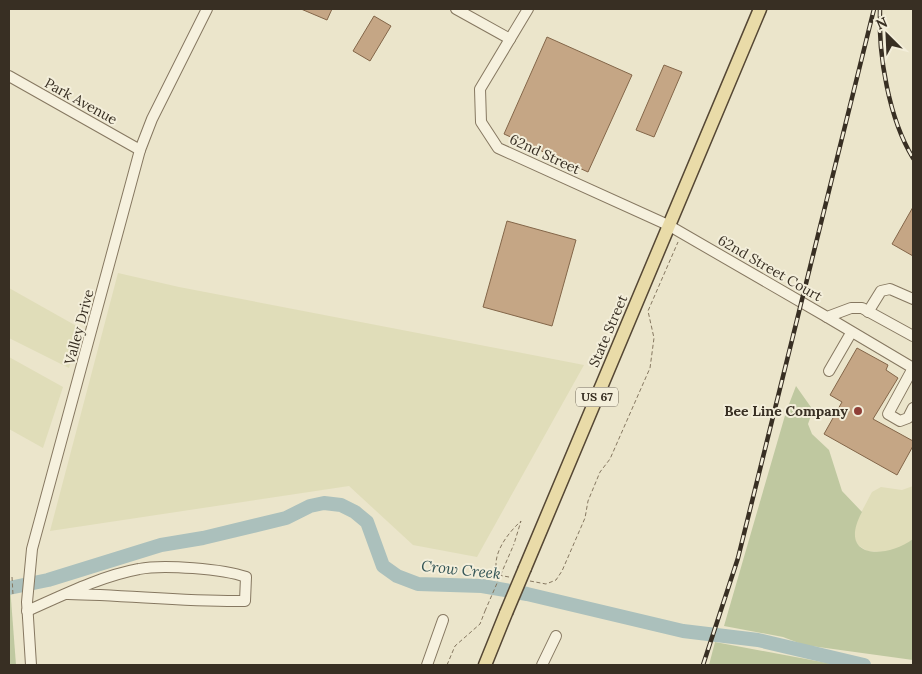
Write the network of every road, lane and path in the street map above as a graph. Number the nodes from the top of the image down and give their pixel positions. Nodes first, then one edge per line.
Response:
1 (207, 9) edge
2 (456, 9) edge
3 (528, 9) edge
4 (760, 9) edge
5 (510, 39) junction
6 (9, 76) edge
7 (140, 150) junction
8 (668, 225) junction
9 (682, 233) junction
10 (913, 299) edge
11 (868, 312) junction
12 (828, 317) junction
13 (851, 333) junction
14 (913, 336) edge
15 (913, 368) edge
16 (828, 371) dead end
17 (913, 408) edge
18 (526, 574) junction
19 (12, 577) dead end
20 (517, 579) dead end
21 (68, 594) junction
22 (13, 595) dead end
23 (27, 606) junction
24 (443, 620) dead end
25 (556, 636) dead end
26 (31, 665) edge
27 (427, 665) edge
28 (447, 665) edge
29 (485, 665) edge
30 (542, 665) edge

1 - 7 street, Valley Drive
2 - 5 street
3 - 5 street, 62nd Street
4 - 8 main road, State Street / US 67
5 - 8 street, 62nd Street
6 - 7 street, Park Avenue
7 - 23 street, Valley Drive
8 - 9 street, 62nd Street Court
8 - 18 main road, State Street / US 67
9 - 12 street, 62nd Street Court
9 - 18 path
10 - 11 street
11 - 12 street, 62nd Street Court
11 - 14 street, 62nd Street Court
12 - 13 street
13 - 15 street
13 - 16 street
15 - 17 street
18 - 29 main road, State Street / US 67, bridge
19 - 22 path
20 - 28 path, bridge
21 - 21 street
21 - 23 street
23 - 26 street, Valley Drive
24 - 27 street
25 - 30 street

